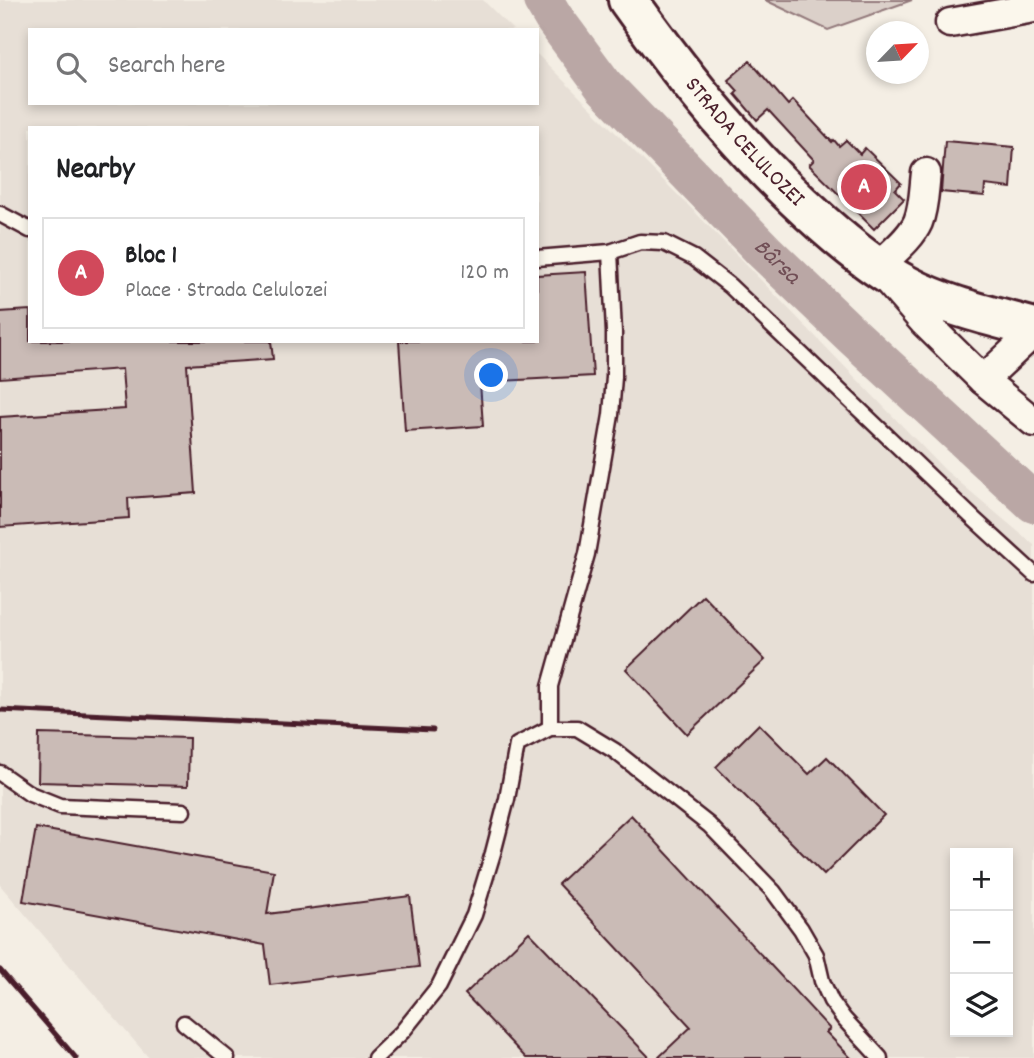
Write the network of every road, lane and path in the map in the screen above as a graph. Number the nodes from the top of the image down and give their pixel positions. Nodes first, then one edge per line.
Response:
1 (628, 0) edge
2 (1034, 8) edge
3 (950, 23) dead end
4 (926, 173) dead end
5 (0, 214) edge
6 (28, 229) edge
7 (610, 252) junction
8 (539, 258) edge
9 (877, 268) junction
10 (1034, 330) edge
11 (983, 380) junction
12 (1034, 422) edge
13 (1034, 574) edge
14 (550, 728) junction
15 (0, 773) edge
16 (183, 811) dead end
17 (184, 1023) dead end
18 (227, 1058) edge
19 (375, 1058) edge
20 (880, 1058) edge

1 - 9 street, STRADA CELULOZEI
2 - 3 street
4 - 9 street
5 - 6 lane
7 - 8 lane
7 - 13 lane
7 - 14 lane
9 - 10 street, STRADA CELULOZEI
9 - 11 street, STRADA CELULOZEI
10 - 11 street, STRADA CELULOZEI
11 - 12 street, STRADA CELULOZEI
14 - 19 lane
14 - 20 lane
15 - 16 lane
17 - 18 lane

